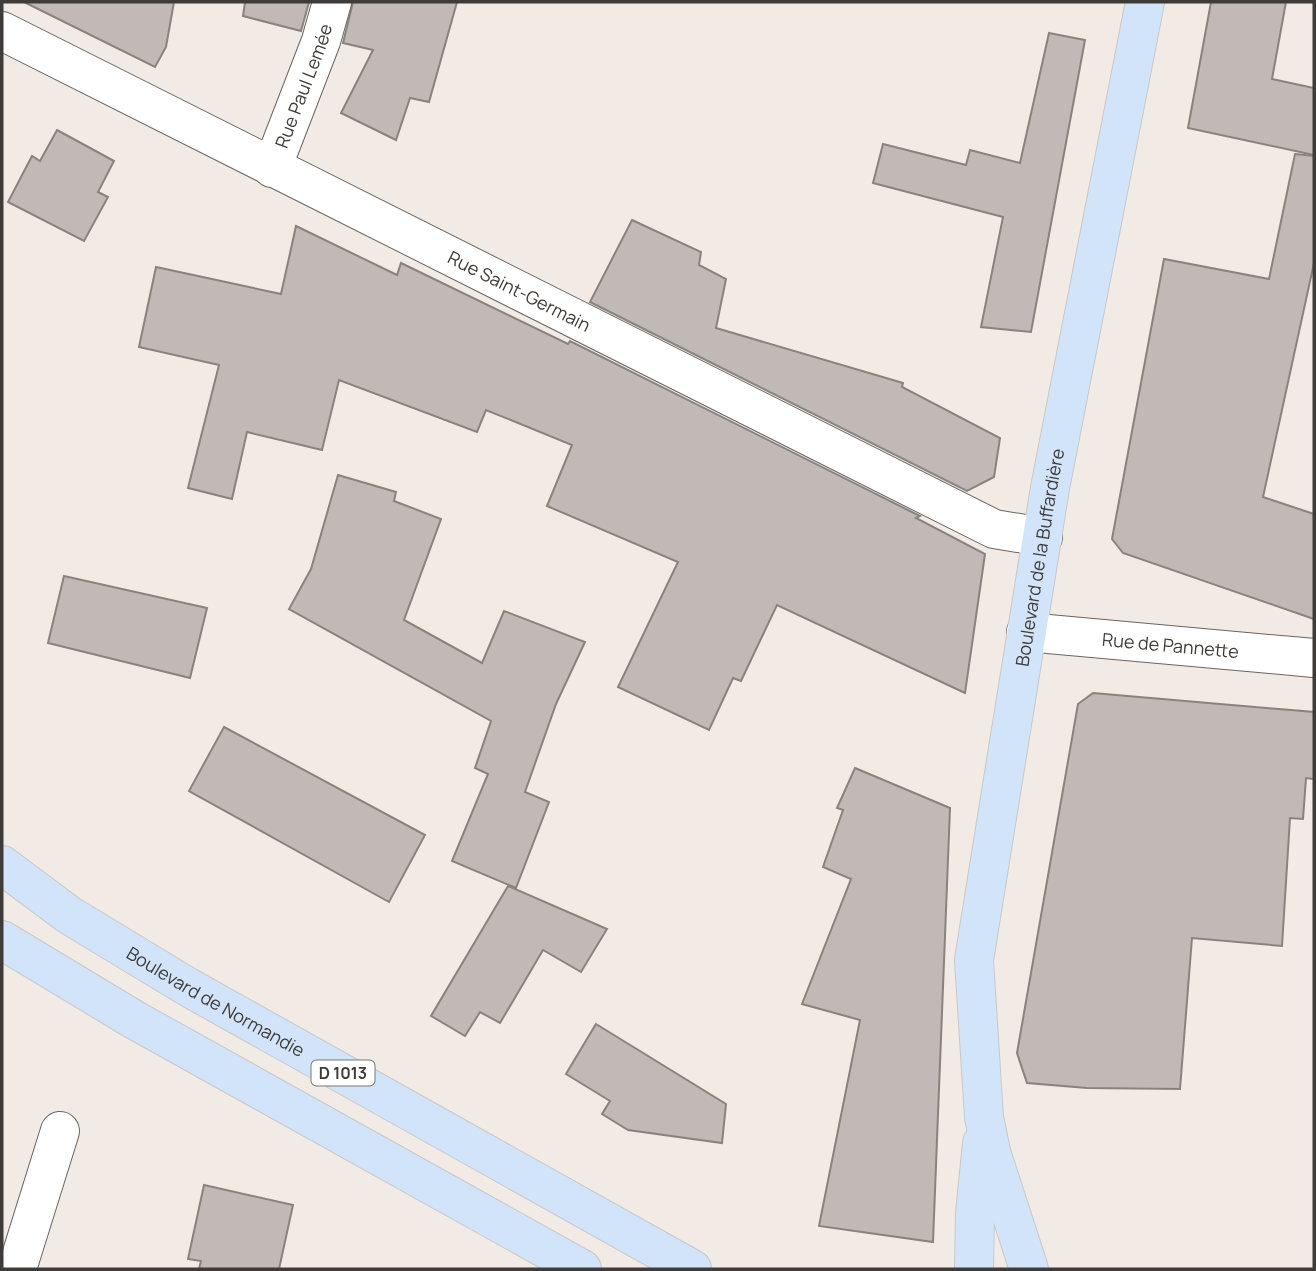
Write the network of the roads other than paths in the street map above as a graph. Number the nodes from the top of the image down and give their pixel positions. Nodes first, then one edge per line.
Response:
1 (332, 2) edge
2 (1145, 2) edge
3 (2, 31) edge
4 (272, 168) junction
5 (1043, 537) junction
6 (1026, 632) junction
7 (1314, 659) edge
8 (2, 865) edge
9 (2, 940) edge
10 (985, 1117) junction
11 (60, 1131) dead end
12 (17, 1269) edge
13 (582, 1269) edge
14 (692, 1269) edge
15 (974, 1269) edge
16 (1029, 1269) edge

1 - 4 street, Rue Paul Lemée
2 - 5 main road, Boulevard de la Buffardière
3 - 4 street, Rue Saint-Germain
4 - 5 street, Rue Saint-Germain
5 - 6 main road, Boulevard de la Buffardière
6 - 7 street, Rue de Pannette
6 - 10 main road, Boulevard de la Buffardière
8 - 14 main road, Boulevard de Normandie / D 1013
9 - 13 main road
10 - 15 main road, Boulevard de la Buffardière
10 - 16 main road, Boulevard de la Buffardière
11 - 12 street

